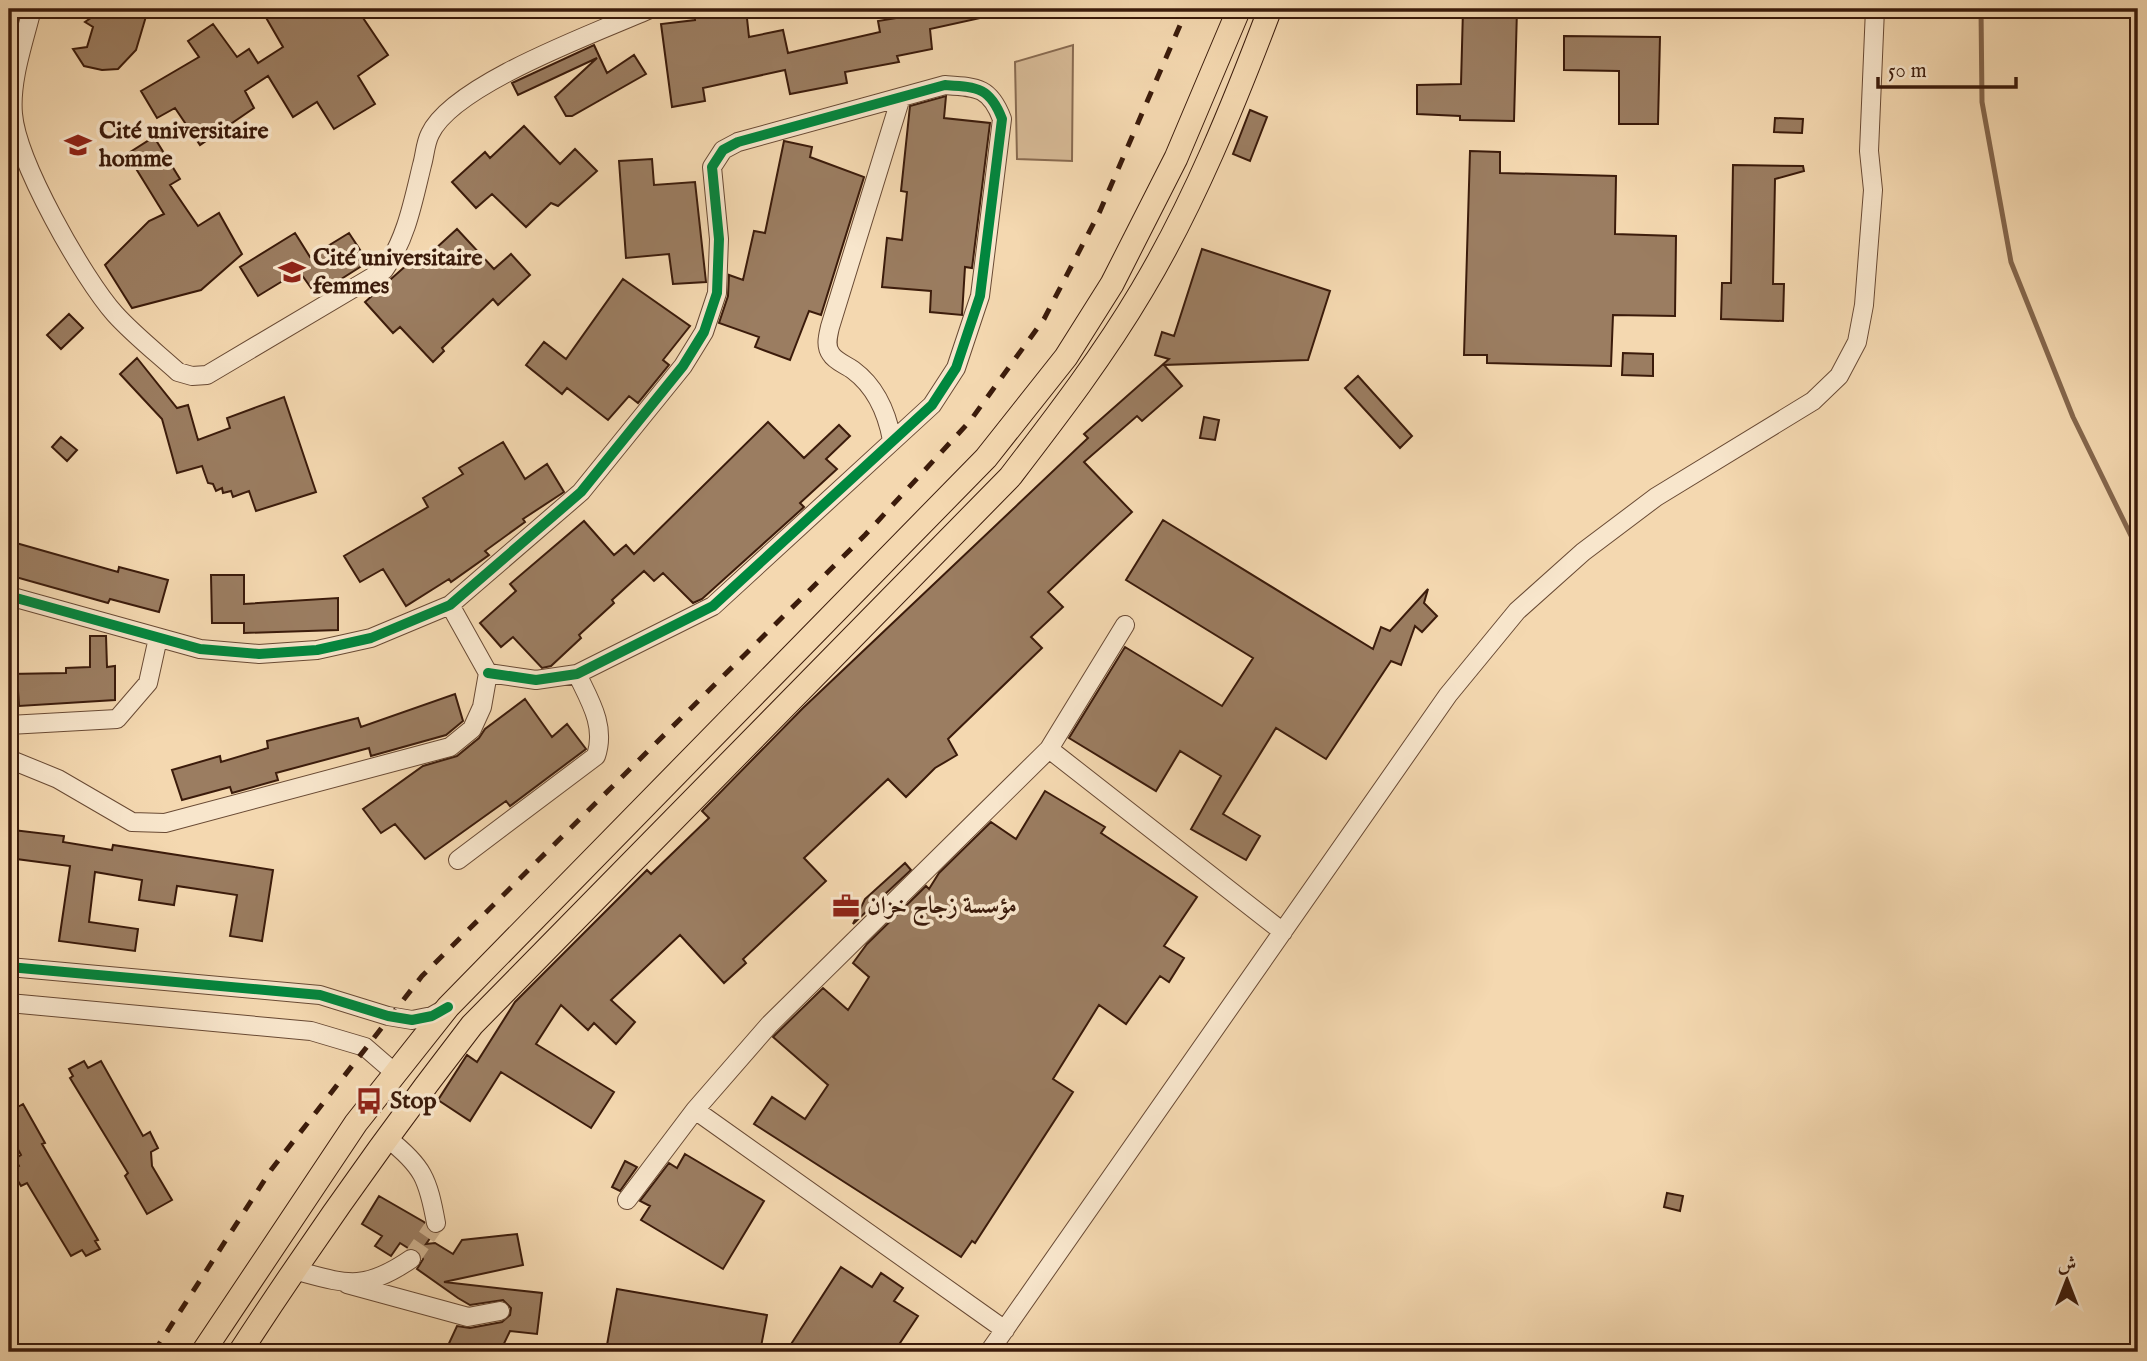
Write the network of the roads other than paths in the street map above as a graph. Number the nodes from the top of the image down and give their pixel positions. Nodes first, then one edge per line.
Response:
1 (32, 9) edge
2 (650, 9) edge
3 (1239, 9) edge
4 (1270, 9) edge
5 (1875, 9) edge
6 (901, 97) junction
7 (892, 440) junction
8 (9, 596) edge
9 (450, 605) junction
10 (1125, 625) dead end
11 (158, 638) junction
12 (488, 673) junction
13 (577, 674) junction
14 (9, 725) edge
15 (1049, 749) junction
16 (9, 760) edge
17 (458, 860) dead end
18 (1283, 933) junction
19 (9, 967) edge
20 (9, 1003) edge
21 (448, 1007) junction
22 (395, 1073) junction
23 (695, 1110) junction
24 (387, 1138) junction
25 (627, 1200) dead end
26 (436, 1223) dead end
27 (411, 1259) tunnel mouth
28 (293, 1270) junction
29 (347, 1284) junction
30 (500, 1311) dead end
31 (1005, 1330) junction
32 (203, 1352) edge
33 (240, 1352) edge
34 (989, 1352) edge

1 - 2 street
3 - 21 main road
4 - 24 main road
5 - 18 street
6 - 7 street
6 - 7 street
6 - 9 street
7 - 13 street
8 - 11 street
9 - 11 street
9 - 12 street
10 - 15 street
11 - 14 street
12 - 13 street
12 - 16 street
13 - 17 street
15 - 18 street
15 - 23 street
18 - 31 street
19 - 21 street
20 - 22 street
21 - 22 main road
22 - 32 main road
23 - 25 street
23 - 31 street
24 - 26 street
24 - 28 main road
27 - 29 street
28 - 29 street
28 - 33 main road
29 - 30 street
31 - 34 street

